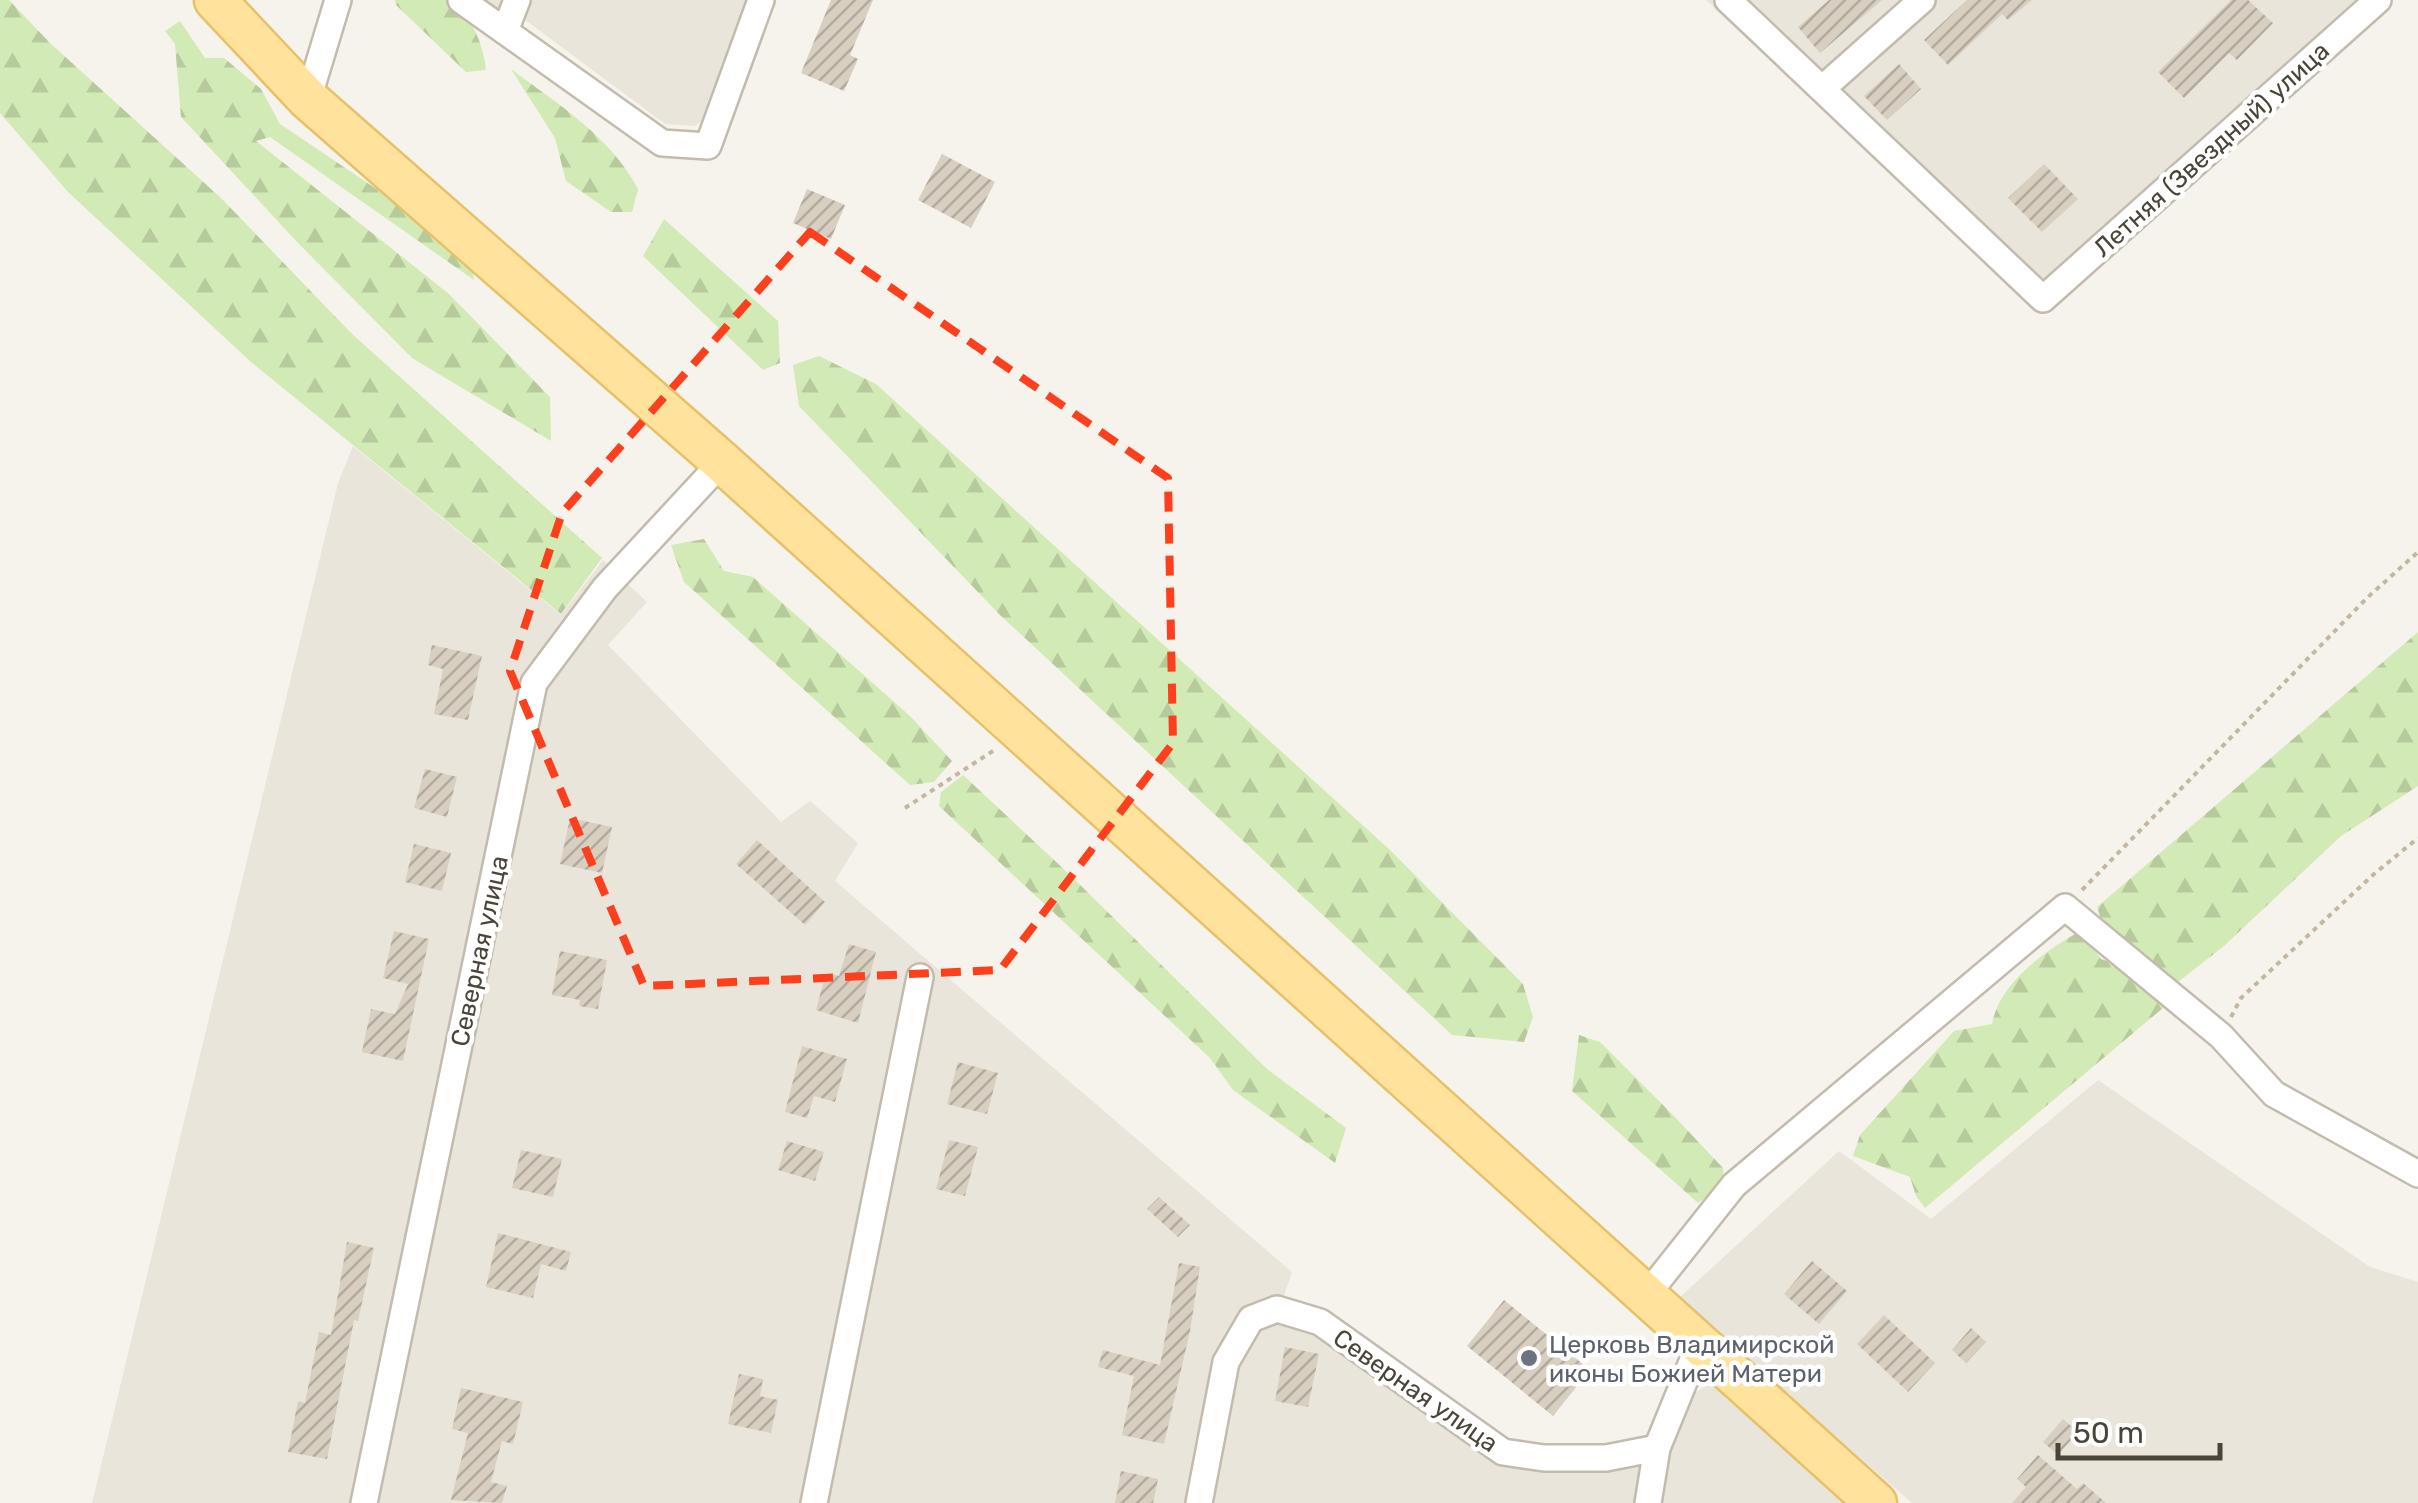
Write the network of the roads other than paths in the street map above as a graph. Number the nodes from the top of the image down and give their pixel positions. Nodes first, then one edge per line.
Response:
1 (215, 0) edge
2 (338, 0) edge
3 (461, 0) edge
4 (517, 0) edge
5 (762, 0) edge
6 (1728, 0) edge
7 (1922, 0) edge
8 (2378, 0) edge
9 (505, 31) junction
10 (1823, 88) junction
11 (308, 99) junction
12 (722, 462) junction
13 (920, 977) dead end
14 (2418, 1174) edge
15 (1645, 1297) junction
16 (1698, 1346) junction
17 (1658, 1448) junction
18 (364, 1503) edge
19 (814, 1503) edge
20 (1199, 1503) edge
21 (1648, 1503) edge
22 (1876, 1503) edge

1 - 11 main road
2 - 11 street
3 - 9 street
4 - 9 street
5 - 9 street
6 - 10 street
7 - 10 street
8 - 10 street, Летняя (Звездный) улица
11 - 12 main road
12 - 15 main road
12 - 18 street, Северная улица
13 - 19 street
14 - 15 street
15 - 16 main road
16 - 17 street
16 - 22 main road
17 - 20 street, Северная улица
17 - 21 street

